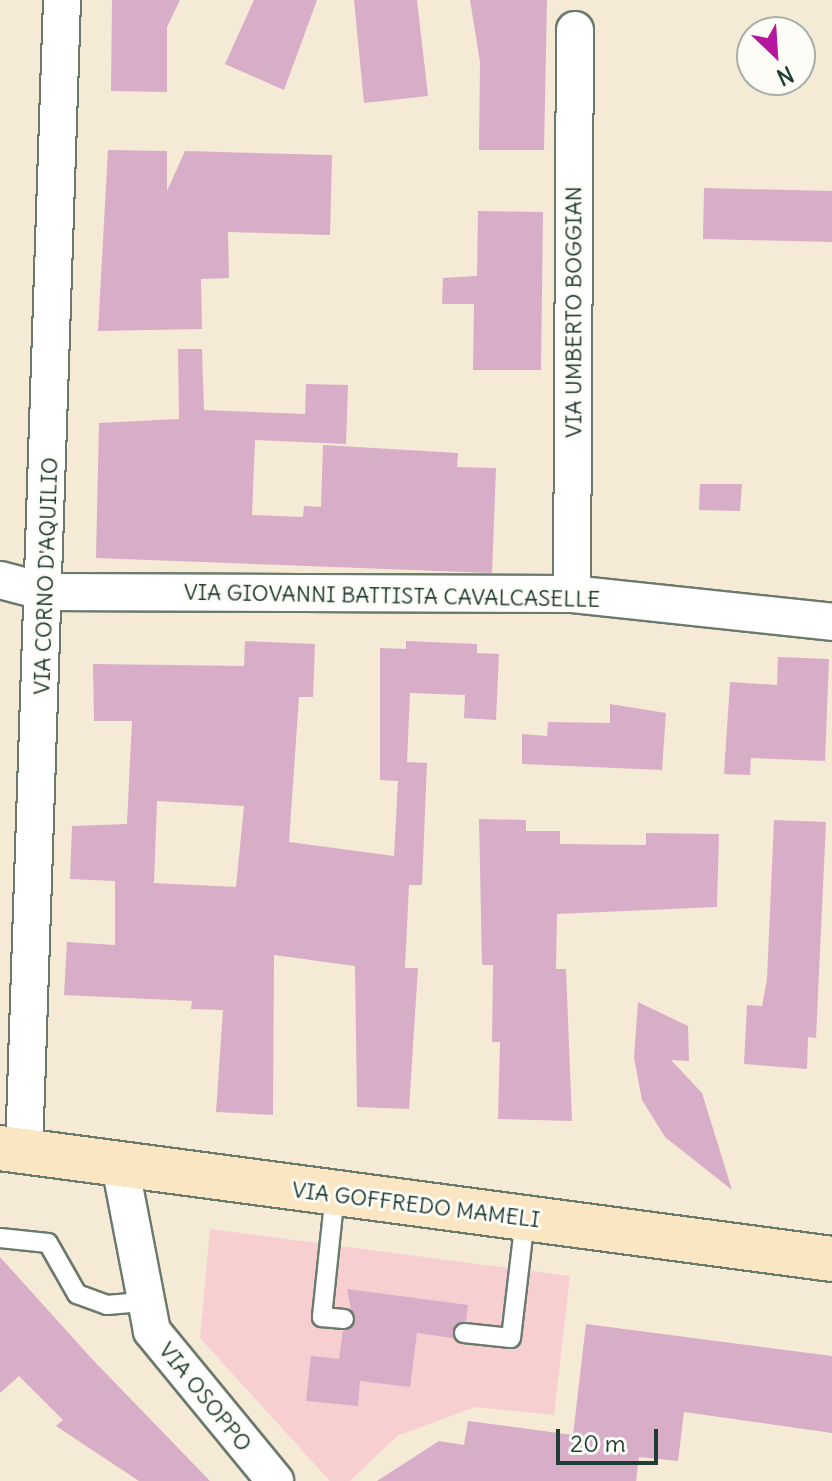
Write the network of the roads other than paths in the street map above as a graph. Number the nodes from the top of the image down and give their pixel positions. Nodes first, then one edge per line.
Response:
1 (62, 0) edge
2 (575, 30) dead end
3 (0, 580) edge
4 (46, 592) junction
5 (572, 594) junction
6 (832, 622) edge
7 (12, 1150) edge
8 (120, 1165) junction
9 (335, 1193) junction
10 (525, 1219) junction
11 (0, 1238) edge
12 (832, 1243) edge
13 (832, 1259) edge
14 (145, 1302) junction
15 (344, 1319) dead end
16 (464, 1333) dead end
17 (275, 1481) edge

1 - 4 street, VIA CORNO D'AQUILIO
2 - 5 street, VIA UMBERTO BOGGIAN
3 - 4 street, VIA GIOVANNI BATTISTA CAVALCASELLE
4 - 5 street, VIA GIOVANNI BATTISTA CAVALCASELLE
4 - 7 street, VIA CORNO D'AQUILIO
5 - 6 street, VIA GIOVANNI BATTISTA CAVALCASELLE
7 - 8 main road, VIA GOFFREDO MAMELI
8 - 9 main road, VIA GOFFREDO MAMELI
8 - 14 street, VIA OSOPPO
9 - 10 main road, VIA GOFFREDO MAMELI
9 - 15 lane
10 - 13 main road, VIA GOFFREDO MAMELI
10 - 16 lane
11 - 14 lane
12 - 13 street
14 - 17 street, VIA OSOPPO

